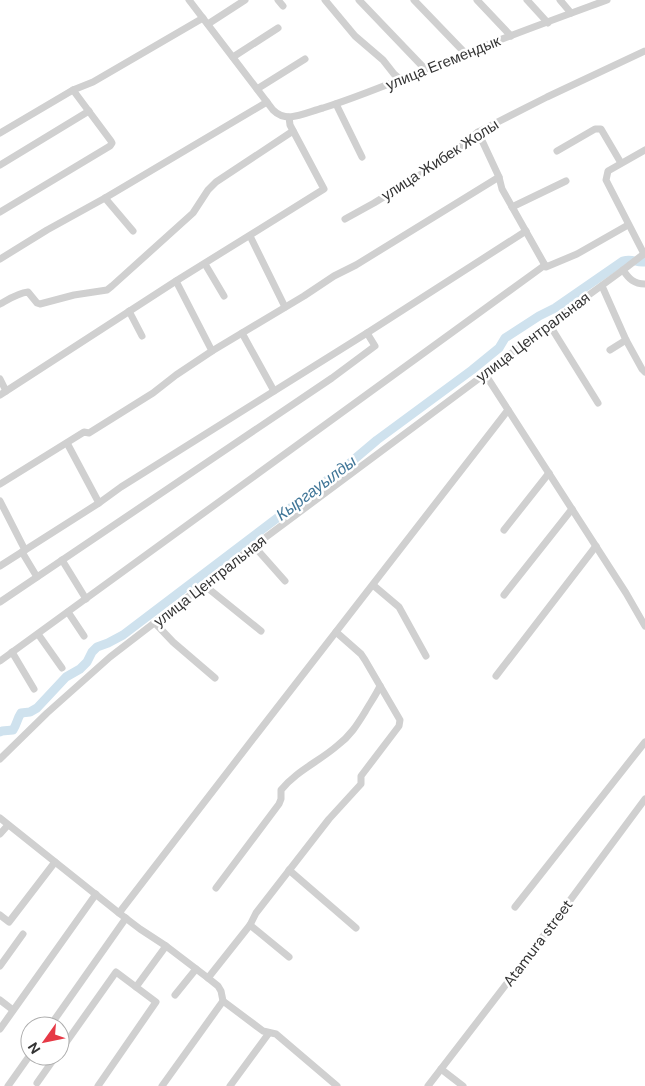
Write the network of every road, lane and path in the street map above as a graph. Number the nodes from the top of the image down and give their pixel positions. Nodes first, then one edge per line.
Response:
1 (189, 0) edge
2 (245, 0) edge
3 (278, 0) edge
4 (325, 0) edge
5 (359, 0) edge
6 (414, 0) edge
7 (477, 0) edge
8 (527, 0) edge
9 (560, 0) edge
10 (607, 0) edge
11 (283, 6) dead end
12 (571, 13) junction
13 (203, 18) junction
14 (548, 23) junction
15 (208, 24) junction
16 (278, 28) dead end
17 (511, 36) junction
18 (645, 51) edge
19 (465, 53) junction
20 (233, 57) junction
21 (305, 59) dead end
22 (425, 70) junction
23 (401, 80) junction
24 (73, 90) junction
25 (257, 90) junction
26 (267, 102) junction
27 (336, 104) junction
28 (89, 111) junction
29 (289, 117) junction
30 (293, 131) junction
31 (478, 132) junction
32 (0, 134) edge
33 (645, 150) edge
34 (557, 151) dead end
35 (362, 158) dead end
36 (621, 163) junction
37 (0, 165) edge
38 (498, 177) junction
39 (566, 181) dead end
40 (105, 198) junction
41 (512, 207) junction
42 (0, 212) edge
43 (345, 219) dead end
44 (628, 225) junction
45 (132, 231) dead end
46 (526, 231) junction
47 (250, 236) junction
48 (642, 255) edge
49 (0, 259) edge
50 (204, 264) junction
51 (545, 264) junction
52 (626, 268) junction
53 (176, 281) junction
54 (645, 284) edge
55 (602, 286) junction
56 (224, 296) dead end
57 (0, 304) edge
58 (285, 307) junction
59 (129, 311) junction
60 (549, 324) junction
61 (242, 332) junction
62 (367, 333) junction
63 (142, 336) dead end
64 (626, 340) junction
65 (610, 350) dead end
66 (212, 351) junction
67 (645, 372) edge
68 (485, 374) junction
69 (0, 379) edge
70 (274, 391) junction
71 (3, 393) edge
72 (598, 403) dead end
73 (508, 410) junction
74 (67, 443) junction
75 (549, 473) junction
76 (0, 484) edge
77 (0, 500) edge
78 (99, 502) junction
79 (572, 509) junction
80 (504, 530) dead end
81 (254, 546) junction
82 (596, 546) junction
83 (24, 551) junction
84 (62, 560) junction
85 (0, 566) edge
86 (37, 577) junction
87 (284, 580) dead end
88 (204, 585) junction
89 (372, 585) junction
90 (504, 595) dead end
91 (86, 599) junction
92 (0, 602) edge
93 (68, 612) junction
94 (155, 623) junction
95 (645, 626) edge
96 (261, 631) dead end
97 (336, 632) junction
98 (38, 634) junction
99 (84, 636) dead end
100 (12, 652) junction
101 (426, 656) dead end
102 (0, 662) edge
103 (62, 668) dead end
104 (496, 676) dead end
105 (215, 678) dead end
106 (380, 686) junction
107 (34, 689) dead end
108 (645, 742) edge
109 (0, 759) edge
110 (645, 799) edge
111 (0, 818) edge
112 (8, 825) junction
113 (0, 834) edge
114 (55, 862) junction
115 (289, 870) junction
116 (216, 888) dead end
117 (96, 894) junction
118 (515, 907) dead end
119 (120, 913) junction
120 (0, 915) edge
121 (126, 918) junction
122 (250, 925) junction
123 (356, 928) dead end
124 (24, 934) dead end
125 (166, 946) junction
126 (290, 958) dead end
127 (0, 966) edge
128 (196, 969) junction
129 (208, 978) junction
130 (136, 987) junction
131 (175, 995) dead end
132 (0, 1000) edge
133 (223, 1001) junction
134 (13, 1010) junction
135 (57, 1016) edge
136 (0, 1029) edge
137 (269, 1033) junction
138 (70, 1037) edge
139 (22, 1066) edge
140 (49, 1066) edge
141 (441, 1069) junction
142 (37, 1083) dead end
143 (8, 1086) edge
144 (98, 1086) edge
145 (162, 1086) edge
146 (230, 1086) edge
147 (336, 1086) edge
148 (428, 1086) edge
149 (463, 1086) edge

1 - 13 street
2 - 15 street
3 - 11 street
4 - 23 street
5 - 22 street
6 - 19 street
7 - 17 street
8 - 14 street
9 - 12 street
10 - 12 street, улица Егемендык
12 - 14 street, улица Егемендык
13 - 15 street
13 - 24 street
14 - 17 street, улица Егемендык
15 - 20 street
16 - 20 street
17 - 19 street, улица Егемендык
18 - 31 street, улица Жибек Жолы
19 - 22 street, улица Егемендык
20 - 25 street
21 - 25 street
22 - 23 street, улица Егемендык
23 - 27 street, улица Егемендык
24 - 28 street
24 - 32 street
25 - 26 street
26 - 29 street, улица Егемендык
26 - 40 street
27 - 29 street, улица Егемендык
27 - 35 street
28 - 37 street
28 - 42 street
29 - 30 street
30 - 47 street
30 - 57 street
31 - 38 street
31 - 43 street, улица Жибек Жолы
33 - 36 street
34 - 36 street
36 - 44 street
38 - 41 street
38 - 58 street
39 - 41 street
40 - 45 street
40 - 49 street
41 - 46 street
44 - 48 street
44 - 51 street
46 - 51 street
46 - 62 street
47 - 50 street
47 - 58 street
48 - 52 street, улица Центральная
50 - 53 street
50 - 56 street
51 - 91 street
52 - 54 street
52 - 55 street, улица Центральная
53 - 59 street
53 - 66 street
55 - 60 street, улица Центральная
55 - 64 street
58 - 61 street
59 - 63 street
59 - 71 street
60 - 68 street, улица Центральная
60 - 72 street
61 - 66 street
61 - 70 street
62 - 70 street
62 - 84 street
64 - 65 street
64 - 67 street
66 - 74 street
68 - 73 street
68 - 81 street, улица Центральная
69 - 71 street
70 - 78 street
73 - 75 street
73 - 89 street
74 - 76 street
74 - 78 street
75 - 79 street
75 - 80 street
77 - 83 street
78 - 83 street
79 - 82 street
79 - 90 street
81 - 87 street
81 - 88 street, улица Центральная
82 - 95 street
82 - 104 street
83 - 85 street
83 - 86 street
84 - 86 street
84 - 91 street
86 - 92 street
88 - 94 street, улица Центральная
88 - 96 street
89 - 97 street
89 - 101 street
91 - 93 street
93 - 98 street
93 - 99 street
94 - 105 street
94 - 109 street, улица Центральная
97 - 106 street
97 - 119 street
98 - 100 street
98 - 103 street
100 - 102 street
100 - 107 street
106 - 115 street
106 - 116 street
108 - 118 street
110 - 141 street, Atamura street
111 - 112 street
112 - 113 street
112 - 114 street
114 - 117 street
114 - 120 street
115 - 122 street
115 - 123 street
117 - 119 street
117 - 134 street
119 - 121 street
121 - 125 street
121 - 135 street
122 - 126 street
122 - 129 street
124 - 127 street
125 - 128 street
125 - 130 street
128 - 129 street
128 - 131 street
129 - 133 street
130 - 138 street
130 - 144 street
132 - 134 street
133 - 137 street
133 - 145 street
134 - 136 street
137 - 146 street
137 - 147 street
139 - 143 street
140 - 142 street
141 - 148 street, Atamura street
141 - 149 street

